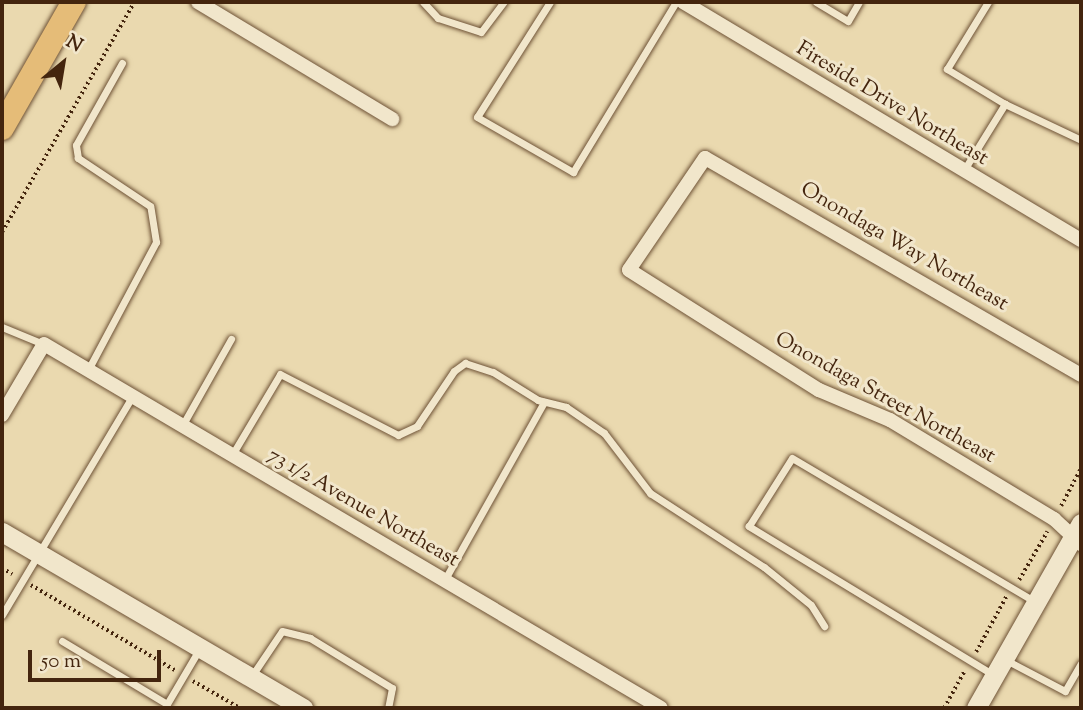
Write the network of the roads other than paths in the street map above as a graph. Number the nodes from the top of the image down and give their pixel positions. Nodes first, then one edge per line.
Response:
1 (74, 2) edge
2 (198, 2) edge
3 (423, 2) edge
4 (504, 2) edge
5 (550, 2) edge
6 (676, 2) edge
7 (683, 2) edge
8 (816, 2) edge
9 (859, 2) edge
10 (988, 2) edge
11 (122, 63) dead end
12 (1004, 104) junction
13 (391, 119) dead end
14 (2, 128) edge
15 (1081, 140) edge
16 (705, 158) joint
17 (964, 171) junction
18 (1081, 240) edge
19 (2, 327) edge
20 (231, 339) dead end
21 (44, 344) junction
22 (87, 370) junction
23 (1081, 375) edge
24 (132, 397) junction
25 (544, 402) junction
26 (2, 415) edge
27 (182, 426) junction
28 (232, 456) junction
29 (2, 532) edge
30 (1079, 534) edge
31 (39, 553) junction
32 (444, 580) junction
33 (1035, 601) junction
34 (2, 615) edge
35 (824, 626) dead end
36 (62, 641) dead end
37 (200, 648) junction
38 (1081, 663) edge
39 (999, 667) junction
40 (251, 677) junction
41 (303, 708) edge
42 (388, 708) edge
43 (661, 708) edge
44 (976, 708) edge

1 - 14 highway
2 - 13 street
3 - 4 lane
5 - 6 lane
7 - 17 street, Fireside Drive Northeast
8 - 9 lane
10 - 12 lane
11 - 22 lane
12 - 15 lane
12 - 17 lane
16 - 23 street, Onondaga Way Northeast
16 - 30 street, Onondaga Street Northeast
17 - 18 street, Fireside Drive Northeast
19 - 21 lane
20 - 27 lane
21 - 22 street, 73 1/2 Avenue Northeast
21 - 26 street
22 - 24 street, 73 1/2 Avenue Northeast
24 - 27 street, 73 1/2 Avenue Northeast
24 - 31 lane
25 - 28 lane
25 - 32 lane
25 - 35 lane
27 - 28 street, 73 1/2 Avenue Northeast
28 - 32 street, 73 1/2 Avenue Northeast
29 - 31 street
30 - 33 street
31 - 34 lane
31 - 37 street
32 - 43 street, 73 1/2 Avenue Northeast
33 - 39 street
33 - 39 lane
36 - 37 lane
37 - 40 street
38 - 39 lane
39 - 44 street
40 - 41 street
40 - 42 lane

